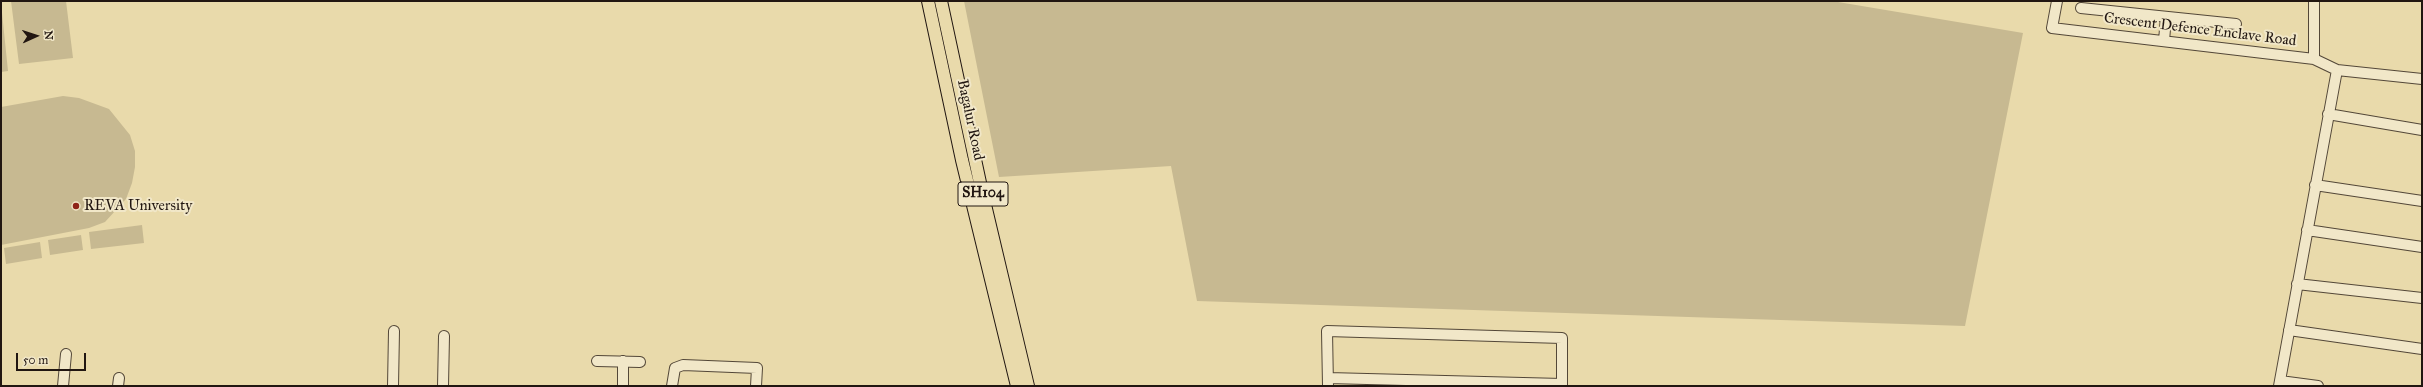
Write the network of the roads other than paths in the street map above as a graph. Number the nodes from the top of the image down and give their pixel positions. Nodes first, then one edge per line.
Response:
1 (928, 1) edge
2 (941, 1) edge
3 (2057, 1) edge
4 (2314, 1) edge
5 (2082, 8) dead end
6 (2166, 17) junction
7 (2236, 24) dead end
8 (2164, 41) junction
9 (2314, 59) junction
10 (2337, 70) junction
11 (2422, 79) edge
12 (2328, 114) junction
13 (2422, 130) edge
14 (2315, 185) junction
15 (2422, 200) edge
16 (989, 222) junction
17 (976, 223) junction
18 (2307, 230) junction
19 (2422, 247) edge
20 (2297, 284) junction
21 (2422, 298) edge
22 (2289, 330) junction
23 (394, 331) dead end
24 (444, 336) dead end
25 (2422, 348) edge
26 (66, 354) dead end
27 (597, 360) dead end
28 (623, 361) junction
29 (640, 362) dead end
30 (1328, 382) edge
31 (2279, 383) edge
32 (1562, 385) edge
33 (63, 386) edge
34 (393, 386) edge
35 (443, 386) edge
36 (623, 386) edge
37 (672, 386) edge
38 (756, 386) edge
39 (1017, 386) edge
40 (1028, 386) edge
41 (2318, 386) edge

1 - 17 main road, Bagalur Road / SH104
2 - 16 main road, Bagalur Road / SH104
3 - 8 street, Crescent Defence Enclave Road
4 - 9 street, Crescent Defence Enclave Road
5 - 6 street
6 - 7 street
6 - 8 street
8 - 9 street, Crescent Defence Enclave Road
9 - 10 street
10 - 11 street
10 - 12 street
12 - 13 street
12 - 14 street
14 - 15 street
14 - 18 street
16 - 17 street
16 - 40 main road, Bagalur Road / SH104
17 - 39 main road, Bagalur Road / SH104
18 - 19 street
18 - 20 street
20 - 21 street
20 - 22 street
22 - 25 street
22 - 31 street
23 - 34 street
24 - 35 street
26 - 33 street
27 - 28 street
28 - 29 street
28 - 36 street
30 - 32 street
30 - 32 street
31 - 41 street
37 - 38 street

